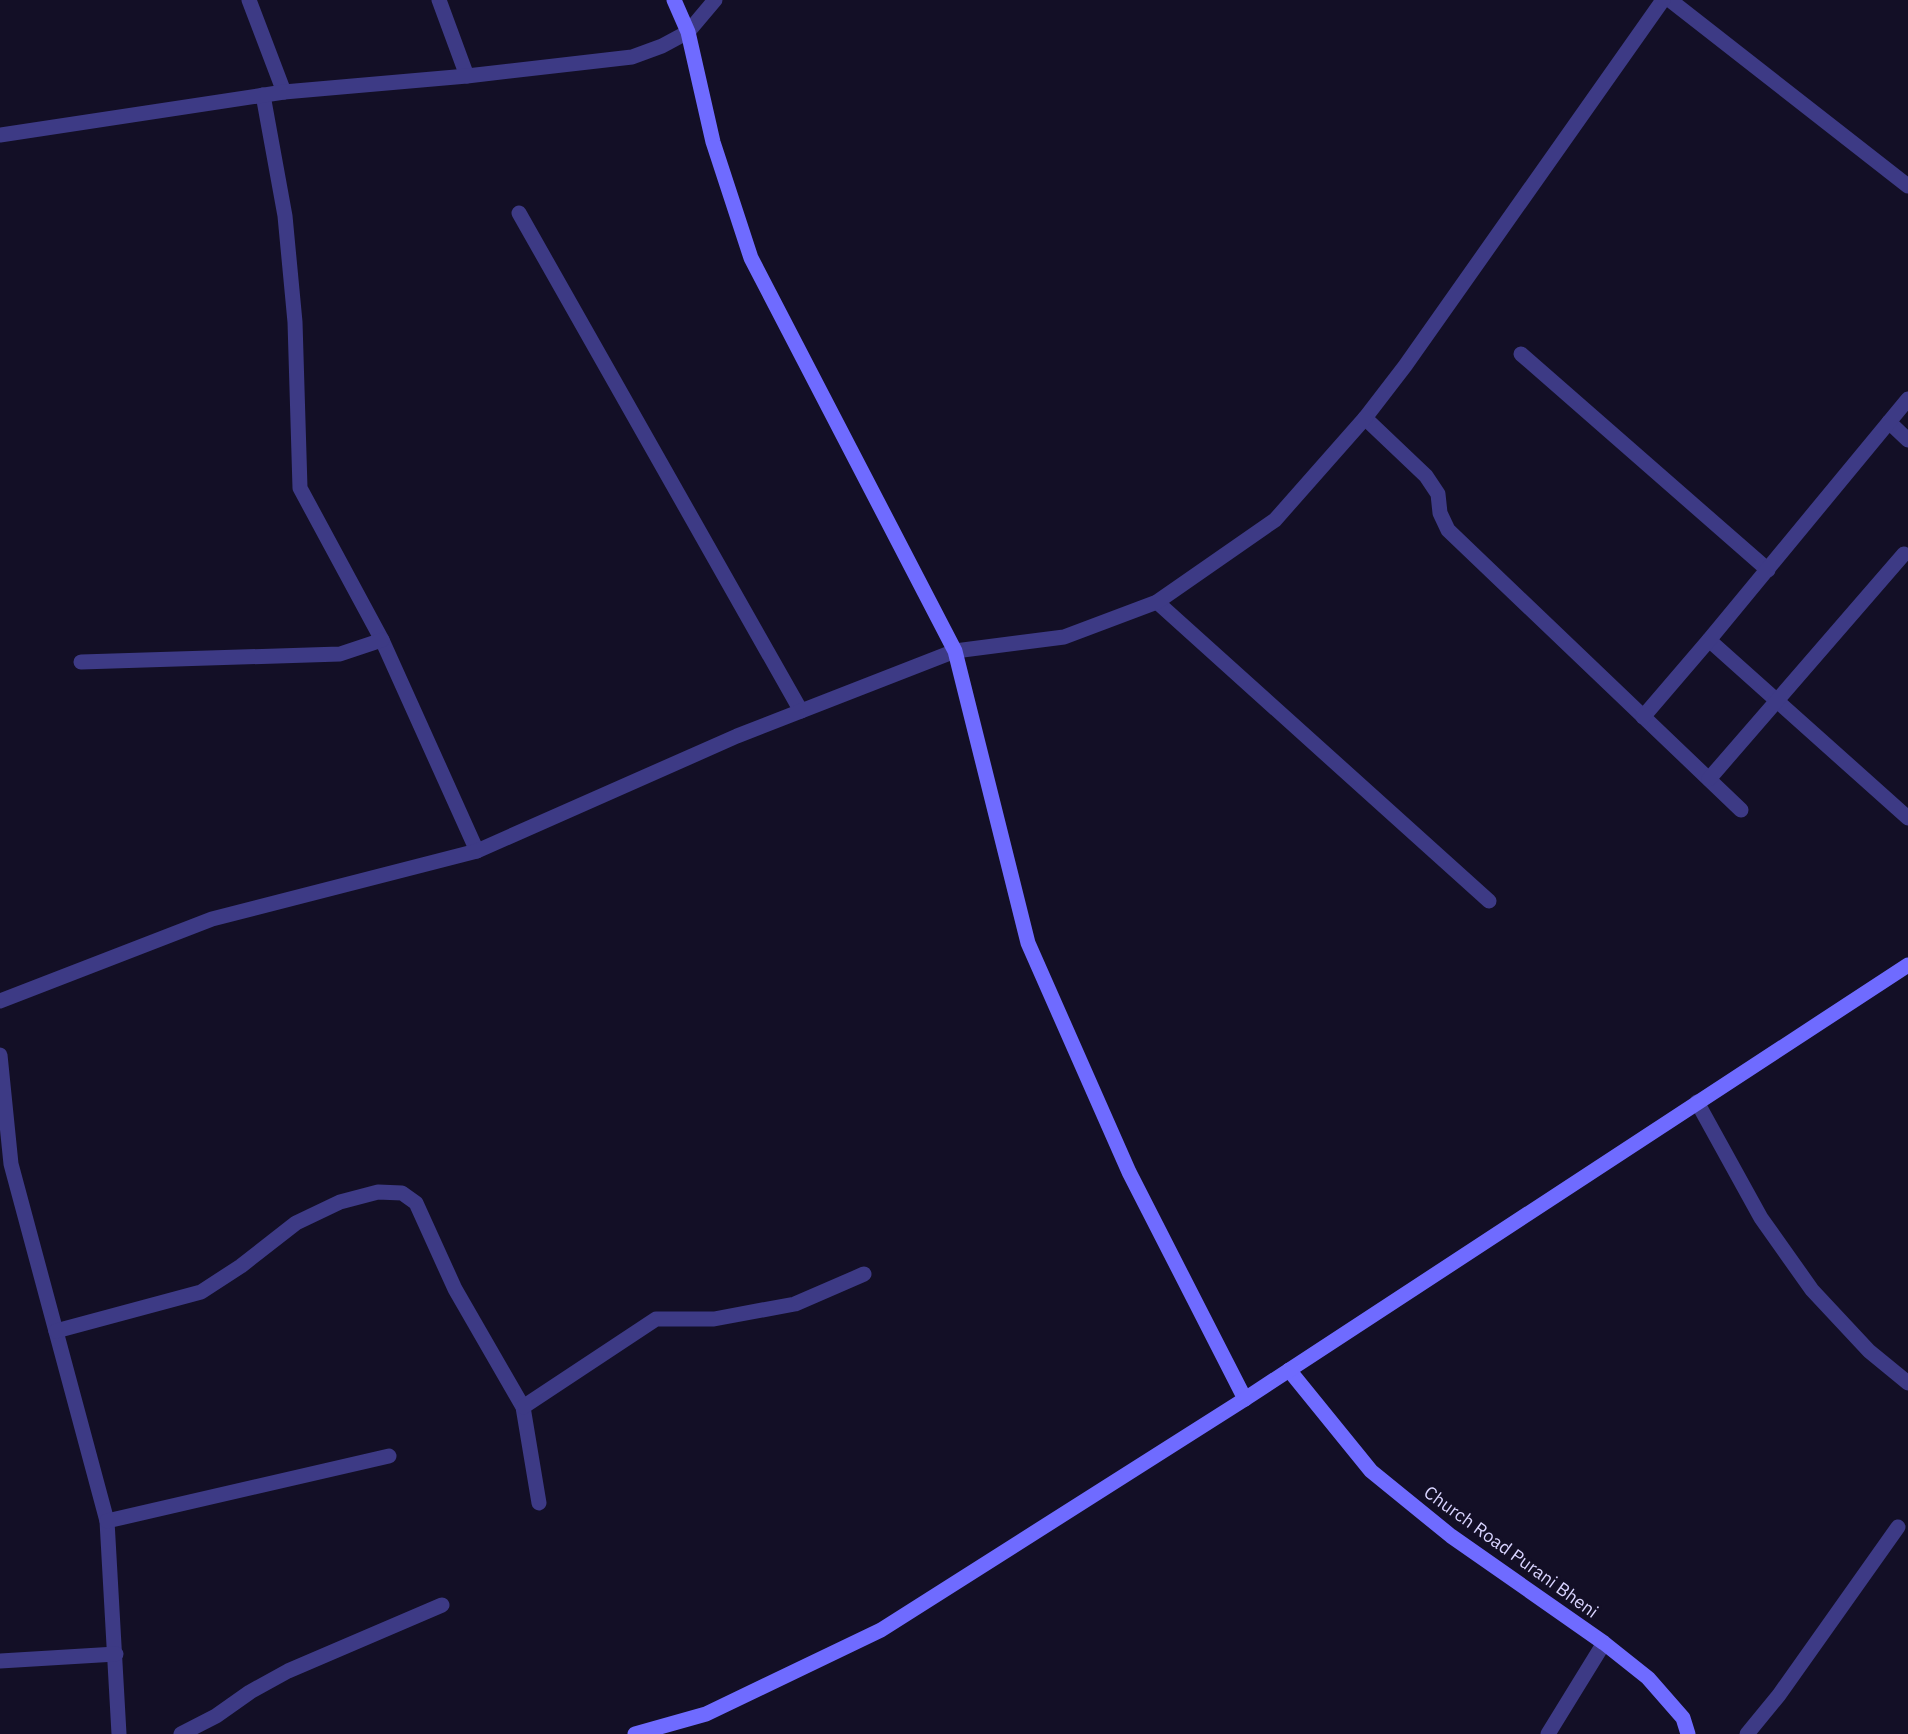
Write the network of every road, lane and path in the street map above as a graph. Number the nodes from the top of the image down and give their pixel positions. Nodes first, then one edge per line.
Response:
1 (249, 0) edge
2 (439, 0) edge
3 (674, 0) edge
4 (715, 0) edge
5 (1663, 0) edge
6 (1670, 0) edge
7 (688, 32) junction
8 (467, 76) junction
9 (285, 92) junction
10 (263, 95) junction
11 (0, 135) edge
12 (1908, 186) edge
13 (519, 213) dead end
14 (1521, 354) dead end
15 (1908, 399) edge
16 (1365, 418) junction
17 (1889, 422) junction
18 (1908, 440) edge
19 (1904, 555) dead end
20 (1768, 570) junction
21 (1157, 603) junction
22 (382, 640) junction
23 (1709, 640) junction
24 (955, 651) junction
25 (81, 662) dead end
26 (1778, 701) junction
27 (801, 711) junction
28 (1644, 717) junction
29 (1709, 779) junction
30 (1741, 810) dead end
31 (1908, 818) edge
32 (477, 851) junction
33 (1489, 901) dead end
34 (1908, 965) edge
35 (0, 1001) edge
36 (0, 1055) edge
37 (1697, 1102) junction
38 (864, 1275) dead end
39 (57, 1330) junction
40 (1289, 1370) junction
41 (1908, 1383) edge
42 (1245, 1399) junction
43 (523, 1407) junction
44 (389, 1456) dead end
45 (539, 1503) dead end
46 (107, 1521) junction
47 (1898, 1527) dead end
48 (442, 1605) dead end
49 (1604, 1643) junction
50 (116, 1654) junction
51 (0, 1661) edge
52 (119, 1734) edge
53 (181, 1734) edge
54 (635, 1734) edge
55 (1548, 1734) edge
56 (1688, 1734) edge
57 (1747, 1734) edge

1 - 9 street
2 - 8 street
3 - 7 street
4 - 7 street
5 - 16 street
6 - 12 street
7 - 8 street
7 - 24 street
8 - 9 street
9 - 10 street
10 - 11 street
10 - 22 street
13 - 27 street
14 - 20 street
15 - 17 street
16 - 21 street
16 - 28 street
17 - 18 street
17 - 20 street
19 - 26 street
20 - 23 street
21 - 24 street
21 - 33 street
22 - 25 street
22 - 32 street
23 - 26 street
23 - 28 street
24 - 27 street
24 - 42 street
26 - 29 street
26 - 31 street
27 - 32 street
28 - 29 street
29 - 30 street
32 - 35 street
34 - 37 street
36 - 39 street
37 - 40 street
37 - 41 street
38 - 43 street
39 - 43 street
39 - 46 street
40 - 42 street
40 - 49 street, Church Road Purani Bheni
42 - 54 street
43 - 45 street
44 - 46 street
46 - 50 street
47 - 57 street
48 - 53 street
49 - 55 street
49 - 56 street, Church Road Purani Bheni
50 - 51 street
50 - 52 street

